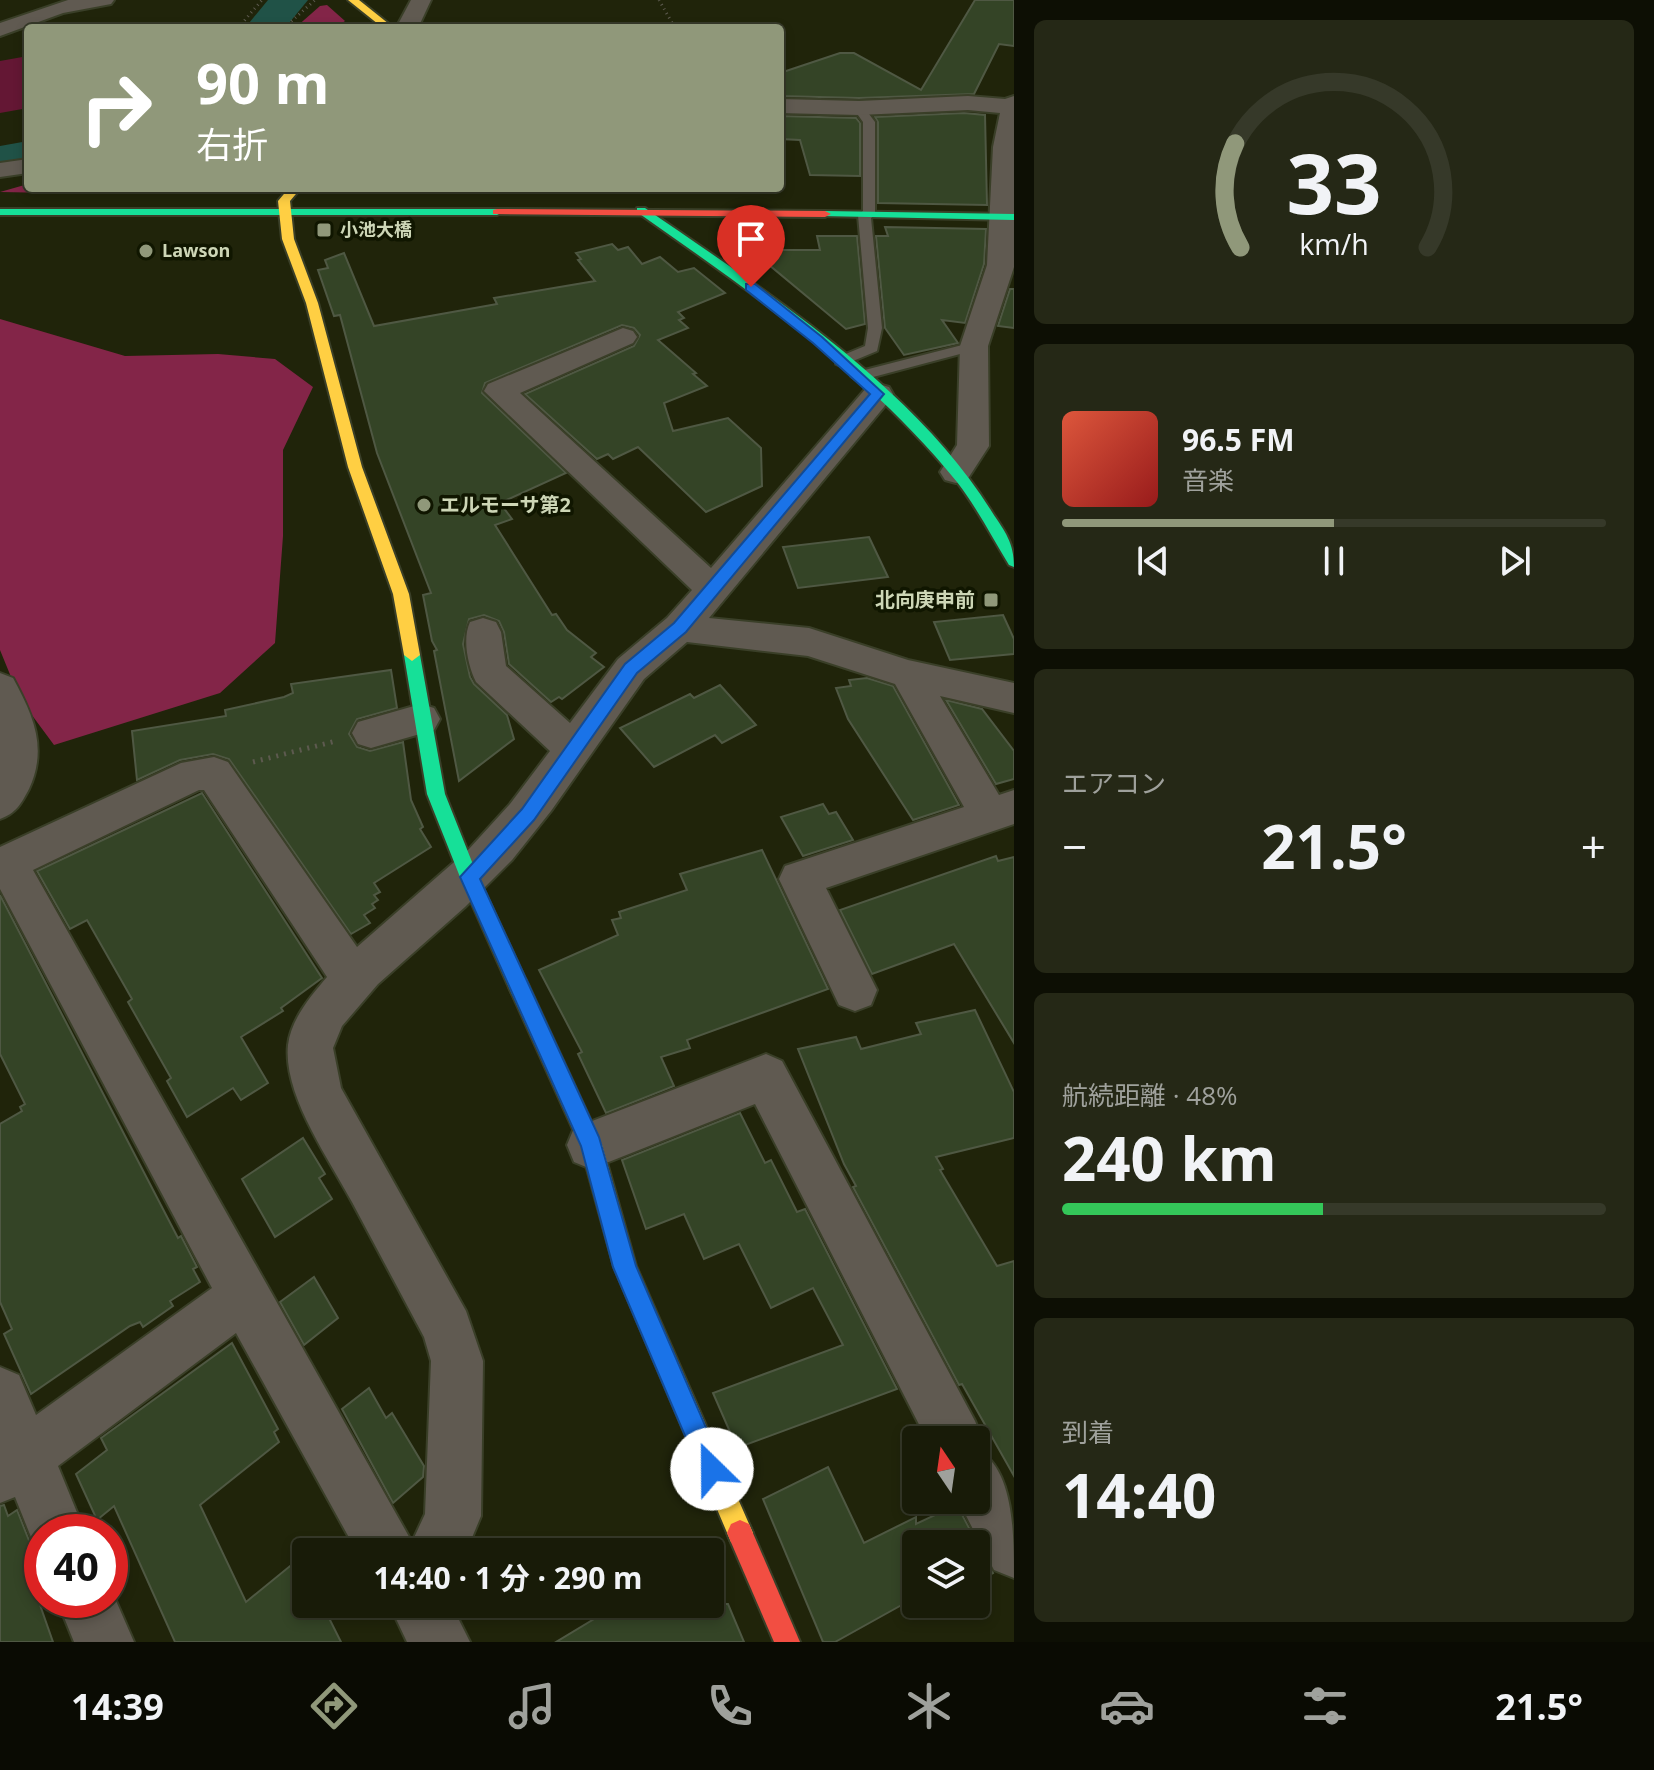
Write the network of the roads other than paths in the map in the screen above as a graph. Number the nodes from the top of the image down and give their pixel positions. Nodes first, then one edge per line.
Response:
1 (353, 0) edge
2 (421, 0) edge
3 (109, 5) edge
4 (384, 24) edge
5 (409, 24) edge
6 (0, 30) edge
7 (1013, 105) edge
8 (784, 106) edge
9 (859, 108) junction
10 (24, 167) edge
11 (0, 170) edge
12 (292, 192) edge
13 (616, 193) dead end
14 (0, 212) edge
15 (643, 212) junction
16 (283, 213) junction
17 (867, 215) junction
18 (1010, 216) edge
19 (623, 337) dead end
20 (974, 346) junction
21 (841, 361) junction
22 (868, 385) junction
23 (956, 472) junction
24 (1014, 561) edge
25 (712, 589) junction
26 (680, 628) junction
27 (483, 632) dead end
28 (908, 674) junction
29 (0, 688) edge
30 (1014, 698) edge
31 (421, 719) junction
32 (371, 733) road end
33 (573, 749) junction
34 (0, 802) edge
35 (1002, 811) edge
36 (4, 864) edge
37 (469, 877) junction
38 (354, 980) junction
39 (855, 990) dead end
40 (591, 1145) junction
41 (244, 1296) junction
42 (0, 1394) edge
43 (949, 1426) edge
44 (13, 1466) edge
45 (990, 1504) edge
46 (45, 1514) edge
47 (380, 1538) edge
48 (443, 1538) edge
49 (1014, 1550) edge
50 (94, 1618) edge
51 (426, 1618) edge
52 (104, 1642) edge
53 (440, 1642) edge
54 (787, 1642) edge

1 - 4 street
2 - 5 street
3 - 6 street
7 - 9 street
7 - 18 street
8 - 9 street
9 - 17 lane
10 - 11 street
12 - 16 street
13 - 15 street
14 - 16 street
15 - 16 street
15 - 17 street
15 - 21 street
16 - 31 street
17 - 18 street
17 - 21 lane
18 - 20 street
19 - 25 street
20 - 22 lane
20 - 23 street
21 - 22 street
22 - 23 street
22 - 25 street
23 - 24 street
25 - 26 street
26 - 28 street
26 - 33 street
27 - 33 street
28 - 30 street
28 - 35 street
29 - 34 street
31 - 32 street
31 - 37 street
33 - 37 street
35 - 39 street
36 - 38 street
36 - 41 street
37 - 38 street
37 - 40 street
38 - 48 street
40 - 43 street
40 - 54 street
41 - 44 street
41 - 47 street
42 - 44 street
44 - 46 street
45 - 49 street
50 - 52 street
51 - 53 street

